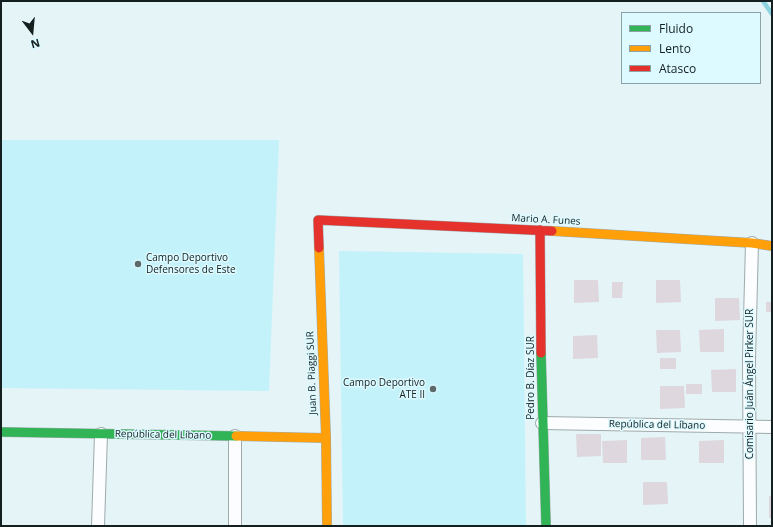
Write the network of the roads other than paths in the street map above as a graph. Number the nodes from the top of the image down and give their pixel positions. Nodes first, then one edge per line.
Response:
1 (318, 220) joint
2 (540, 230) junction
3 (752, 243) junction
4 (772, 246) edge
5 (542, 423) junction
6 (751, 427) junction
7 (772, 427) edge
8 (1, 432) edge
9 (101, 434) junction
10 (236, 436) junction
11 (326, 438) junction
12 (98, 526) edge
13 (235, 526) edge
14 (327, 526) edge
15 (546, 526) edge
16 (750, 526) edge

1 - 2 street, Mario A. Funes
1 - 11 street, Juan B. Piaggi SUR
2 - 3 street, Mario A. Funes
2 - 5 street, Pedro B. Díaz SUR
3 - 4 street, Mario A. Funes
3 - 6 street, Comisario Juán Ángel Pirker SUR
5 - 6 street, República del Líbano
5 - 15 street, Pedro B. Díaz SUR
6 - 7 street, República del Líbano
6 - 16 street, Comisario Juán Ángel Pirker SUR
8 - 9 street, República del Líbano
9 - 10 street, República del Líbano
9 - 12 street
10 - 11 street, República del Líbano
10 - 13 street
11 - 14 street, Juan B. Piaggi SUR

